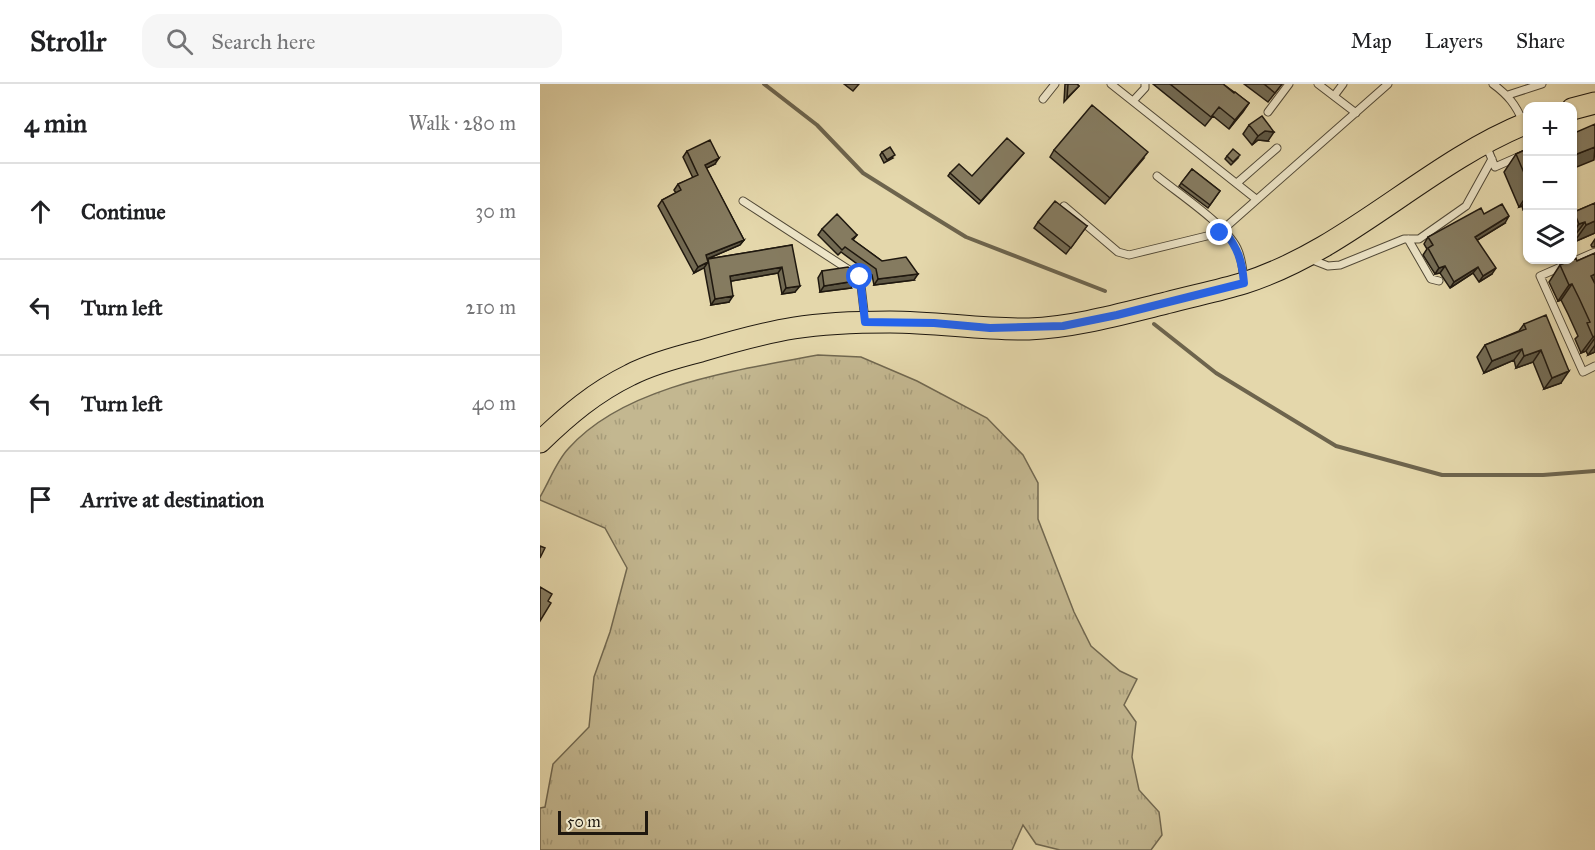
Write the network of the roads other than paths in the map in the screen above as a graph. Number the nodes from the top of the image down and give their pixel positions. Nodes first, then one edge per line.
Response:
1 (1055, 84) edge
2 (1111, 84) edge
3 (1145, 84) edge
4 (1289, 84) edge
5 (1318, 84) edge
6 (1343, 84) edge
7 (1388, 84) edge
8 (1493, 84) edge
9 (1542, 84) edge
10 (1508, 95) junction
11 (1334, 96) junction
12 (1043, 99) dead end
13 (1133, 101) junction
14 (1595, 103) edge
15 (1577, 108) edge
16 (1268, 112) dead end
17 (1356, 112) junction
18 (1523, 118) edge
19 (1523, 126) edge
20 (1277, 148) dead end
21 (1489, 151) junction
22 (1523, 155) edge
23 (1157, 176) dead end
24 (1237, 183) junction
25 (1257, 199) junction
26 (743, 201) dead end
27 (1064, 207) edge
28 (1224, 230) junction
29 (1408, 239) junction
30 (1595, 252) edge
31 (1305, 257) junction
32 (1439, 281) dead end
33 (1244, 283) junction
34 (865, 322) junction
35 (1595, 366) edge
36 (540, 442) edge

1 - 12 lane
2 - 13 lane
3 - 13 lane
4 - 16 lane
5 - 11 lane
6 - 11 lane
7 - 17 lane
8 - 10 lane
9 - 10 lane
10 - 18 lane
11 - 17 lane
13 - 24 lane
14 - 15 main road
17 - 25 lane
19 - 21 main road
20 - 24 lane
21 - 22 lane
21 - 29 lane
21 - 31 main road
23 - 28 lane
24 - 25 lane
25 - 28 lane
26 - 34 lane
27 - 28 lane
28 - 33 lane
29 - 31 lane
29 - 32 lane
30 - 35 lane
31 - 33 main road
33 - 34 main road
34 - 36 main road

